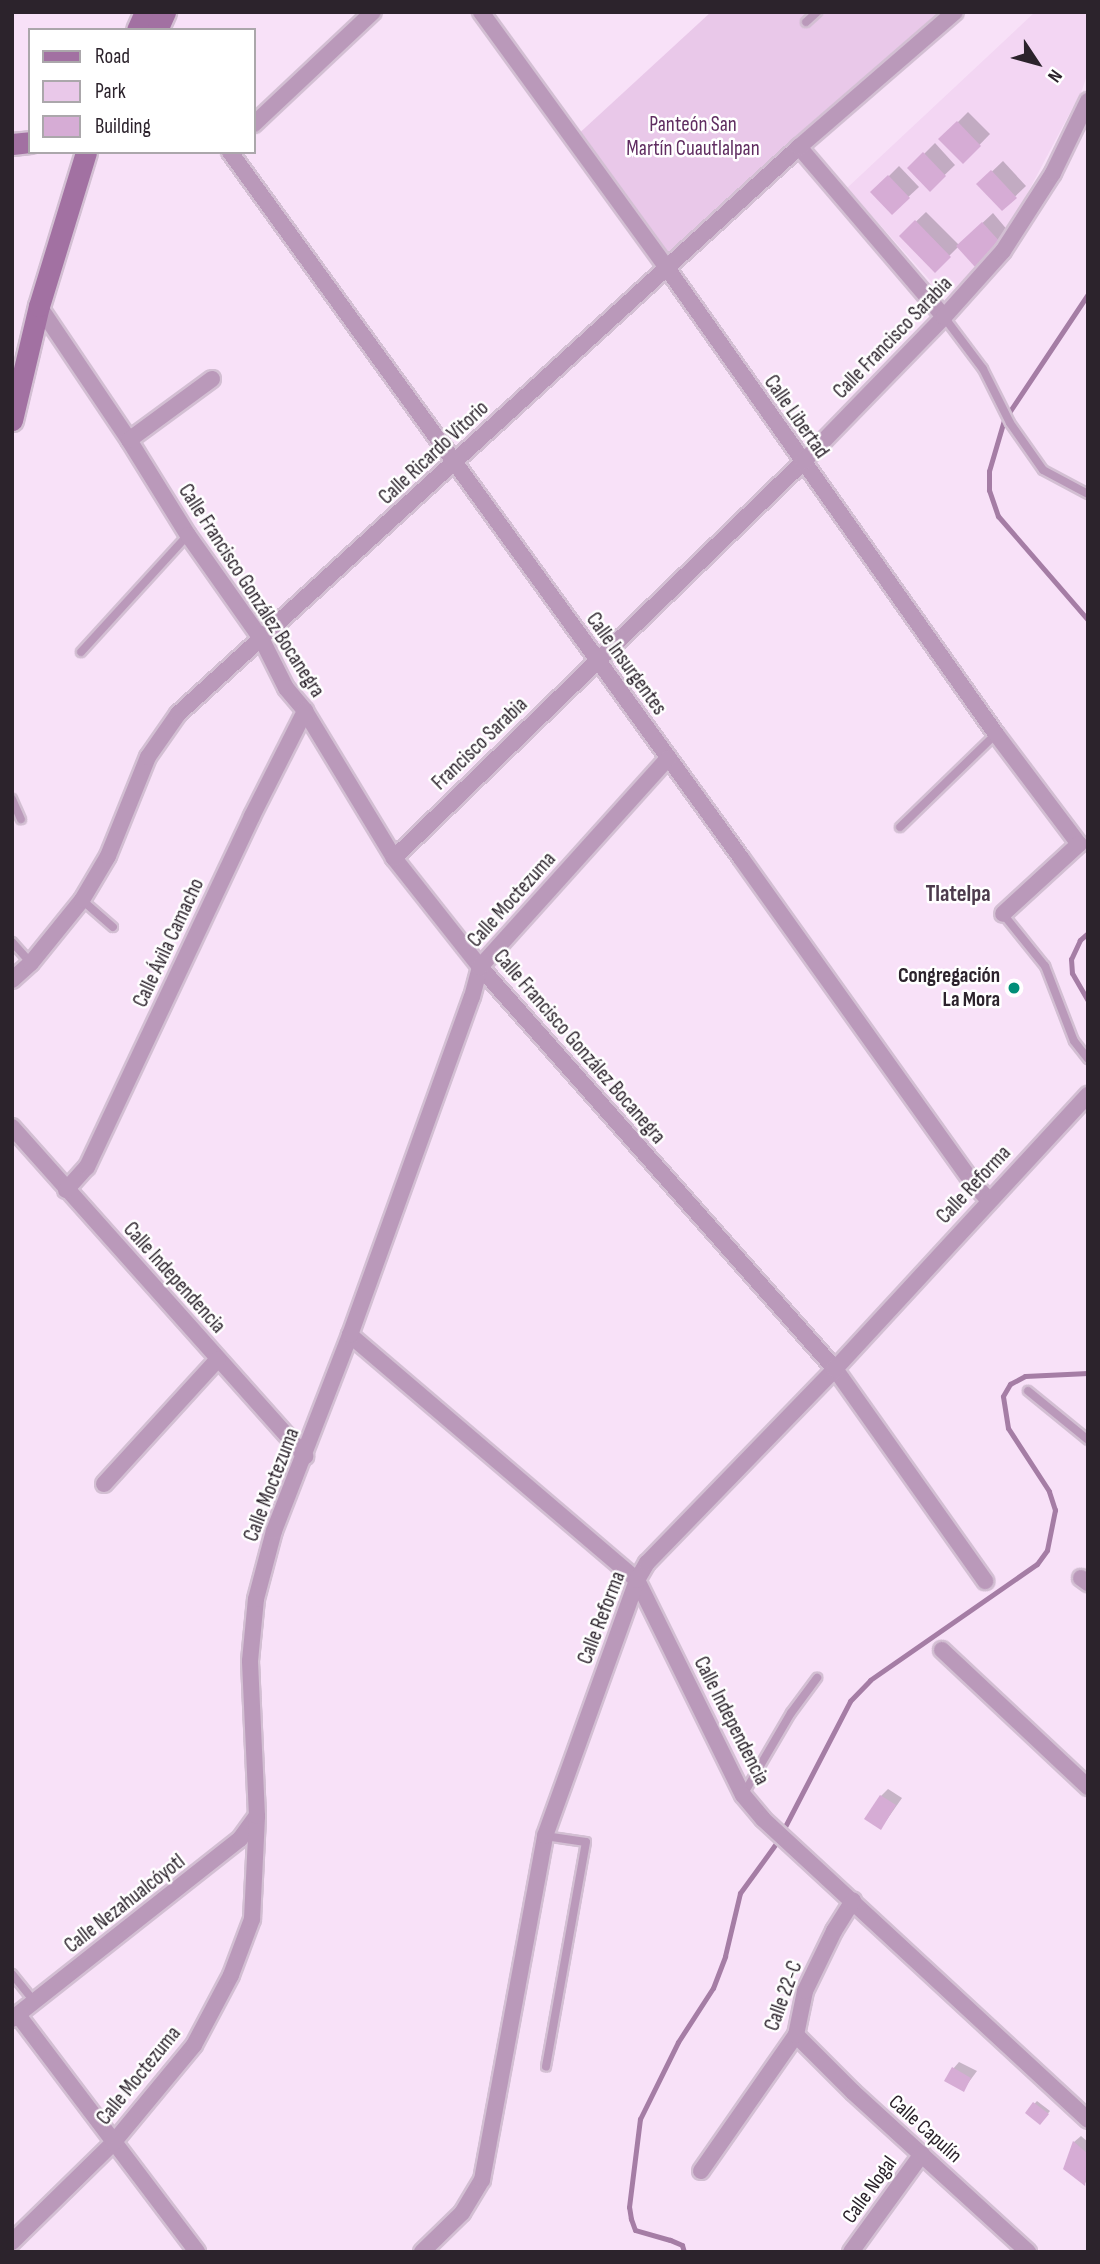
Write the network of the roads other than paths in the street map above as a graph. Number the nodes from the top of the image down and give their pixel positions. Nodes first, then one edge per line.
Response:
1 (145, 12) edge
2 (165, 12) edge
3 (373, 12) edge
4 (481, 12) edge
5 (817, 12) edge
6 (955, 12) edge
7 (806, 22) dead end
8 (138, 28) edge
9 (158, 28) edge
10 (1088, 101) edge
11 (256, 122) edge
12 (799, 147) junction
13 (85, 154) edge
14 (231, 154) edge
15 (667, 268) junction
16 (39, 306) junction
17 (944, 317) junction
18 (212, 379) dead end
19 (12, 420) edge
20 (130, 440) junction
21 (803, 462) junction
22 (454, 463) junction
23 (1088, 494) edge
24 (188, 535) junction
25 (262, 640) junction
26 (81, 652) dead end
27 (596, 660) junction
28 (305, 711) junction
29 (996, 734) junction
30 (668, 758) junction
31 (12, 799) edge
32 (21, 819) dead end
33 (900, 827) dead end
34 (394, 858) junction
35 (82, 900) junction
36 (1003, 914) joint
37 (113, 927) dead end
38 (12, 942) edge
39 (31, 963) junction
40 (480, 967) junction
41 (12, 980) edge
42 (1088, 1059) edge
43 (1088, 1095) edge
44 (12, 1127) edge
45 (66, 1190) junction
46 (989, 1200) junction
47 (350, 1335) junction
48 (218, 1359) junction
49 (835, 1369) junction
50 (1028, 1391) dead end
51 (1088, 1440) edge
52 (305, 1456) junction
53 (104, 1484) dead end
54 (637, 1580) junction
55 (985, 1581) dead end
56 (942, 1650) dead end
57 (817, 1678) dead end
58 (1088, 1787) edge
59 (743, 1795) junction
60 (257, 1816) junction
61 (545, 1836) junction
62 (853, 1901) junction
63 (12, 1974) edge
64 (35, 2003) junction
65 (15, 2017) edge
66 (796, 2035) junction
67 (546, 2066) dead end
68 (1088, 2120) edge
69 (113, 2143) junction
70 (922, 2154) junction
71 (701, 2171) dead end
72 (12, 2242) edge
73 (197, 2252) edge
74 (422, 2252) edge
75 (851, 2252) edge
76 (1028, 2252) edge

1 - 8 street
2 - 9 street
3 - 11 street
4 - 15 street, Calle Libertad
5 - 7 lane
6 - 12 street, Calle Ricardo Vitorio
10 - 17 street, Calle Francisco Sarabia
12 - 15 street, Calle Ricardo Vitorio
12 - 17 street
13 - 16 street
14 - 22 street, Calle Insurgentes
15 - 21 street, Calle Libertad
15 - 22 street, Calle Ricardo Vitorio
16 - 19 street
16 - 20 street, Calle Francisco González Bocanegra
17 - 21 street, Calle Francisco Sarabia
17 - 23 lane
18 - 20 street
20 - 24 street, Calle Francisco González Bocanegra
21 - 27 street, Calle Francisco Sarabia
21 - 29 street, Calle Libertad
22 - 25 street, Calle Ricardo Vitorio
22 - 27 street, Calle Insurgentes
24 - 25 street, Calle Francisco González Bocanegra
24 - 26 lane
25 - 28 street, Calle Francisco González Bocanegra
25 - 35 street, Calle Ricardo Vitorio
27 - 30 street, Calle Insurgentes
27 - 34 street, Francisco Sarabia
28 - 34 street, Calle Francisco González Bocanegra
28 - 45 street, Calle Ávila Camacho
29 - 33 lane
29 - 36 street, Calle Libertad
30 - 40 street, Calle Moctezuma
30 - 46 street, Calle Insurgentes
31 - 32 lane
34 - 40 street, Calle Francisco González Bocanegra
35 - 37 lane
35 - 39 street, Calle Ricardo Vitorio
36 - 42 lane
38 - 39 lane
39 - 41 street, Calle Ricardo Vitorio
40 - 47 street, Calle Moctezuma
40 - 49 street, Calle Francisco González Bocanegra
43 - 46 street, Calle Reforma
44 - 45 street, Calle Independencia
45 - 48 street, Calle Independencia
46 - 49 street, Calle Reforma
47 - 52 street, Calle Moctezuma
47 - 54 street, Calle Independencia
48 - 52 street, Calle Independencia
48 - 53 street
49 - 54 street, Calle Reforma
49 - 55 street, Calle Francisco González Bocanegra
50 - 51 lane
52 - 60 street, Calle Moctezuma
54 - 59 street, Calle Independencia
54 - 61 street, Calle Reforma
56 - 58 street
57 - 59 lane
59 - 62 street, Calle Independencia
60 - 64 street, Calle Nezahualcóyotl
60 - 69 street, Calle Moctezuma
61 - 67 lane
61 - 74 street, Calle Reforma
62 - 66 street, Calle 22-C
62 - 68 street, Calle Independencia
63 - 64 lane
64 - 65 street, Calle Nezahualcóyotl
65 - 69 street
66 - 70 street, Calle Capulín
66 - 71 street, Calle 22-C
69 - 72 street, Calle Moctezuma
69 - 73 street
70 - 75 street, Calle Nogal
70 - 76 street, Calle Capulín

